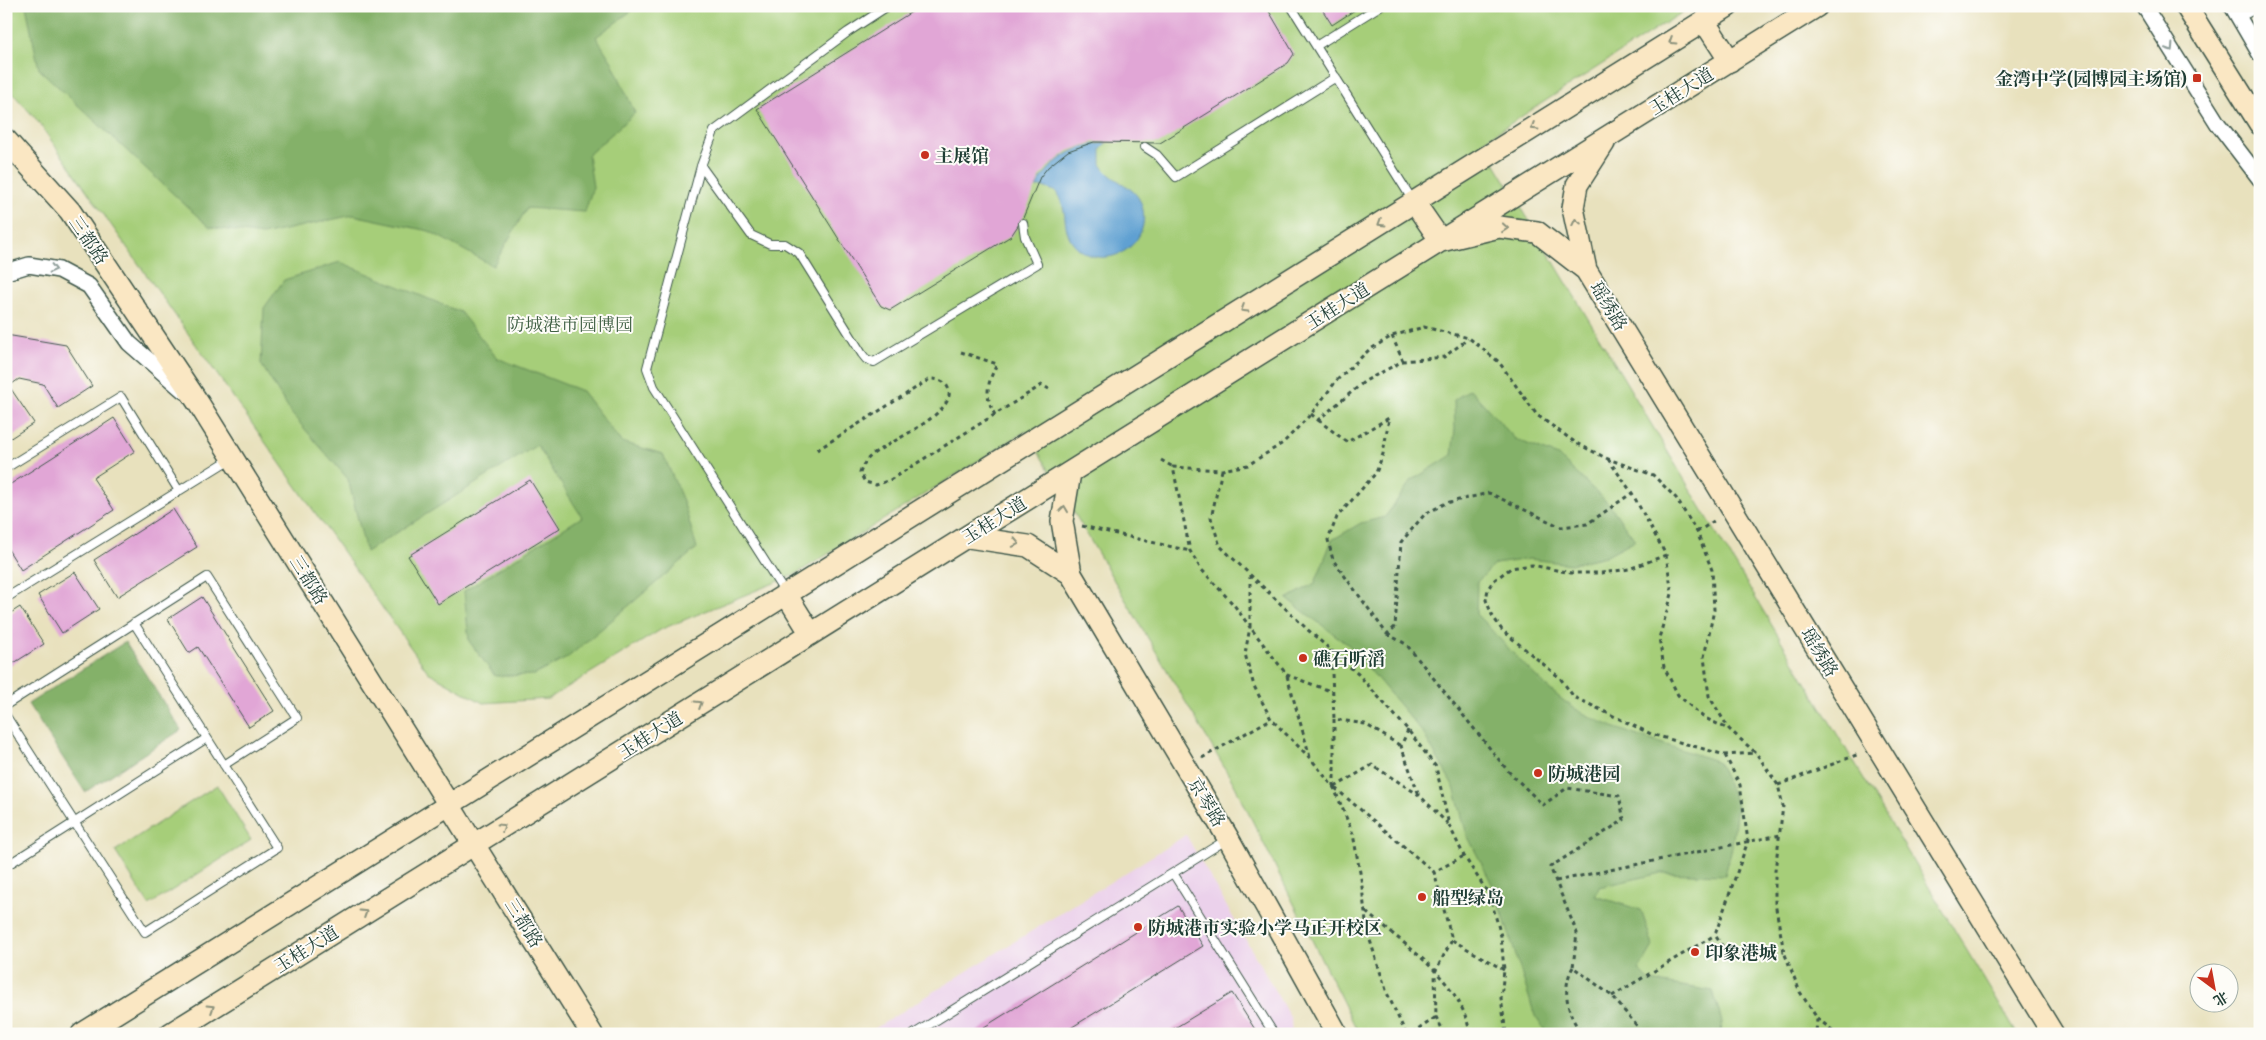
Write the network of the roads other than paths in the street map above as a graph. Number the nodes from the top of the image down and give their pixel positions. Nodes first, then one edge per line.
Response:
1 (888, 6) edge
2 (1291, 6) edge
3 (1380, 6) edge
4 (1728, 6) edge
5 (1817, 6) edge
6 (2144, 6) edge
7 (2186, 6) edge
8 (2260, 7) edge
9 (2235, 12) edge
10 (1704, 21) junction
11 (1316, 46) junction
12 (2260, 54) edge
13 (1730, 61) junction
14 (1336, 77) junction
15 (2260, 124) edge
16 (1608, 137) junction
17 (6, 140) edge
18 (1145, 147) dead end
19 (701, 166) junction
20 (2260, 179) edge
21 (1414, 202) junction
22 (1023, 223) dead end
23 (1441, 241) junction
24 (1586, 270) junction
25 (6, 272) edge
26 (199, 404) junction
27 (232, 457) junction
28 (6, 468) edge
29 (1070, 473) junction
30 (179, 491) junction
31 (968, 536) junction
32 (1071, 574) junction
33 (786, 594) junction
34 (6, 598) edge
35 (134, 623) junction
36 (811, 634) junction
37 (6, 705) edge
38 (6, 716) edge
39 (207, 738) junction
40 (224, 765) junction
41 (450, 804) junction
42 (75, 822) junction
43 (1228, 838) junction
44 (475, 844) junction
45 (6, 866) edge
46 (1174, 873) junction
47 (82, 1034) edge
48 (170, 1034) edge
49 (592, 1034) edge
50 (914, 1034) edge
51 (1274, 1034) edge
52 (1337, 1034) edge
53 (2053, 1034) edge

1 - 19 lane
2 - 11 lane
3 - 11 lane
4 - 10 main road
5 - 13 main road, 玉桂大道
6 -> 20 street
7 - 15 main road
8 - 9 lane
9 - 12 street
10 - 13 main road
10 -> 21 main road
11 - 14 lane
13 - 16 main road, 玉桂大道
14 - 18 lane
14 - 21 lane
16 - 23 main road, 玉桂大道
24 -> 16 main road
17 - 26 main road, 三都路
19 - 22 lane
19 - 33 lane
21 - 23 main road
21 -> 33 main road
23 -> 24 main road
23 - 29 main road, 玉桂大道
24 - 53 main road, 瑶绣路
25 -> 26 street
26 - 27 main road, 三都路
27 - 30 lane
27 - 41 main road, 三都路
28 - 30 lane
29 - 31 main road, 玉桂大道
32 -> 29 main road
30 - 34 lane
31 -> 32 main road
31 - 36 main road, 玉桂大道
32 - 43 main road, 京琴路
33 - 36 main road
33 - 41 main road
35 - 37 lane
35 - 39 lane
35 - 40 lane
44 -> 36 main road, 玉桂大道
38 - 42 lane
39 - 40 lane
39 - 42 lane
40 - 42 lane
41 - 44 main road, 三都路
41 - 47 main road
42 - 45 lane
43 - 46 lane
43 - 52 main road, 京琴路
48 -> 44 main road, 玉桂大道
44 - 49 main road, 三都路
46 - 50 lane
46 - 51 lane

